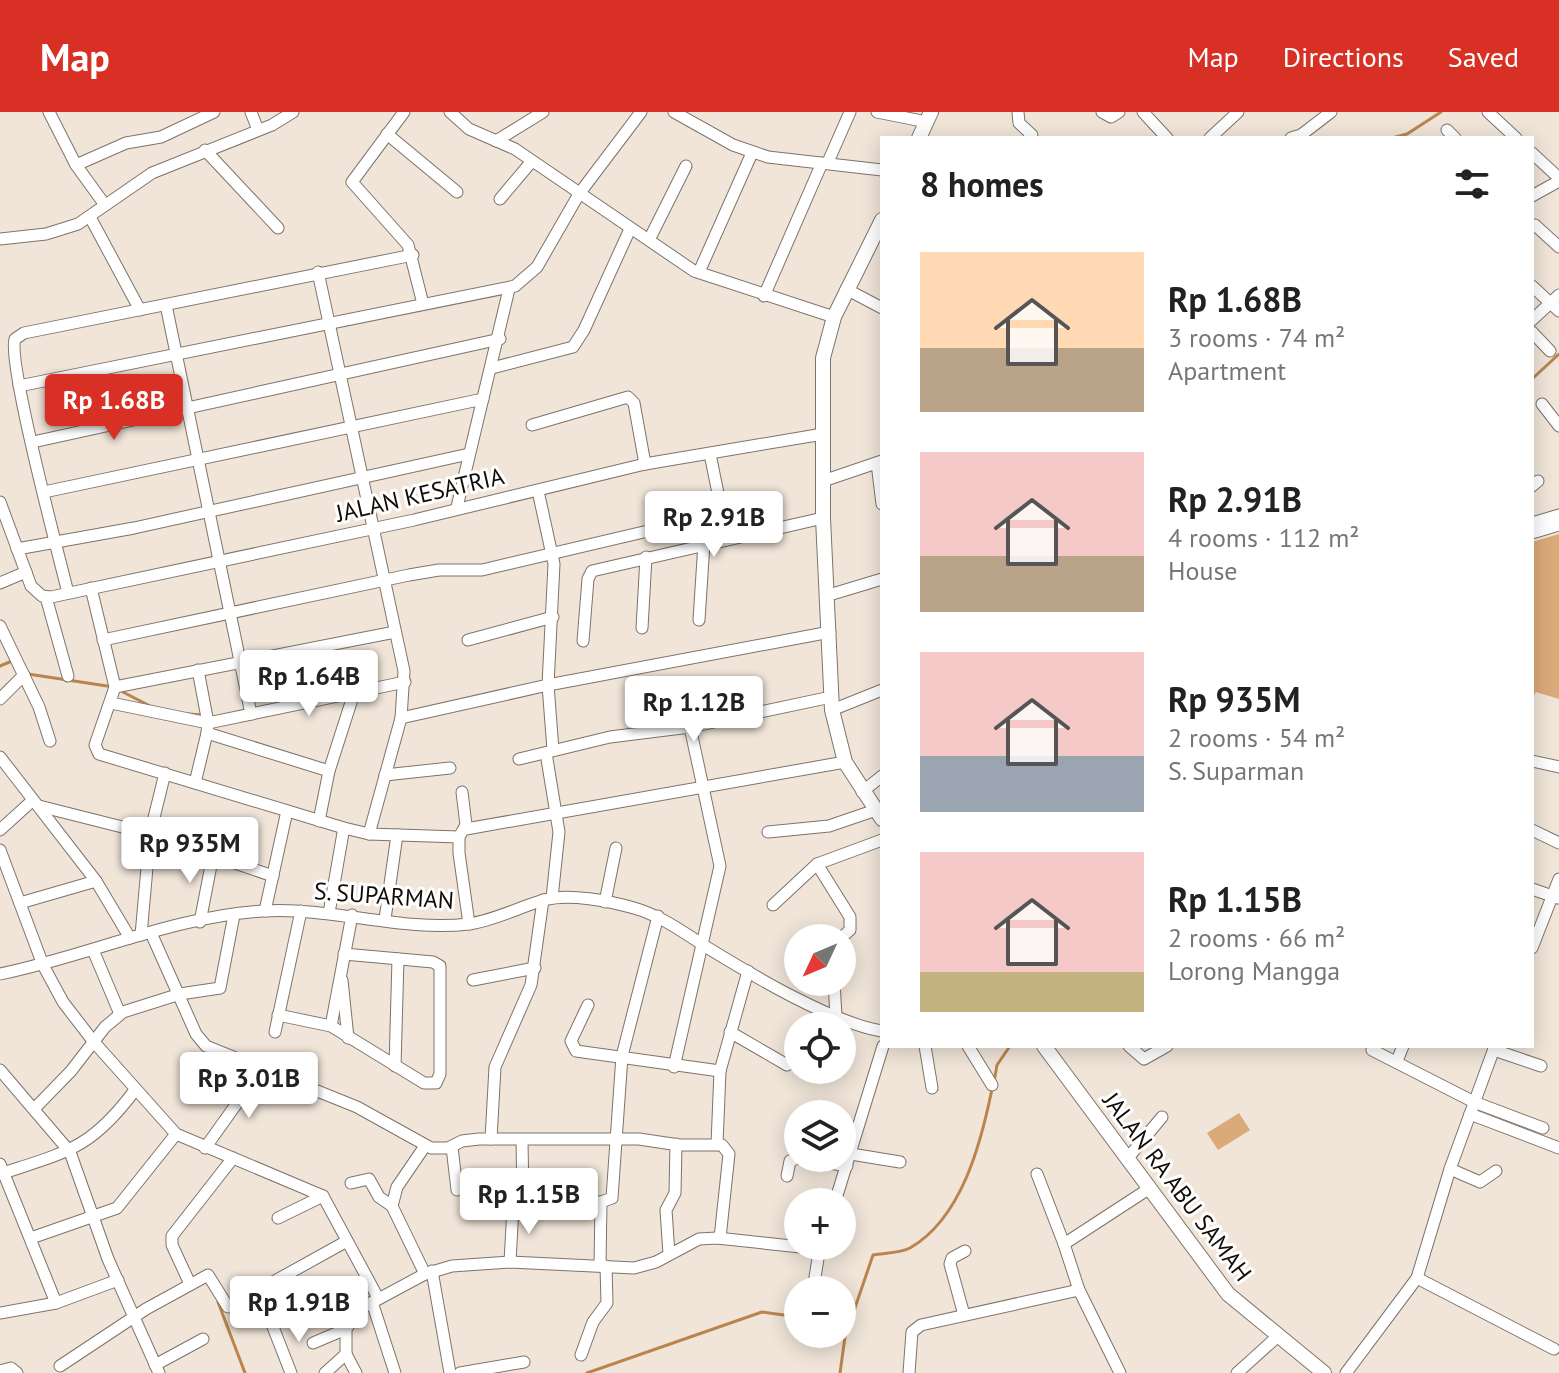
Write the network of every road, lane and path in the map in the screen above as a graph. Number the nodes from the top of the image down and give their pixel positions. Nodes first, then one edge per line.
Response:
1 (49, 112) edge
2 (214, 112) edge
3 (251, 112) edge
4 (293, 112) edge
5 (404, 112) edge
6 (450, 112) edge
7 (674, 112) edge
8 (850, 112) edge
9 (877, 112) edge
10 (1018, 112) edge
11 (1102, 112) edge
12 (1119, 112) edge
13 (1143, 112) edge
14 (1238, 112) edge
15 (1331, 112) edge
16 (1488, 112) edge
17 (537, 114) edge
18 (634, 114) edge
19 (929, 117) edge
20 (258, 130) junction
21 (387, 134) junction
22 (920, 136) edge
23 (1032, 136) edge
24 (1165, 136) edge
25 (1212, 136) edge
26 (1298, 136) edge
27 (1514, 136) edge
28 (496, 141) junction
29 (205, 150) junction
30 (752, 153) junction
31 (1534, 155) edge
32 (532, 161) junction
33 (825, 163) junction
34 (76, 165) junction
35 (686, 166) dead end
36 (880, 170) edge
37 (1559, 179) edge
38 (457, 192) dead end
39 (579, 194) junction
40 (1534, 195) edge
41 (500, 199) dead end
42 (105, 205) junction
43 (90, 217) junction
44 (1535, 225) dead end
45 (278, 228) dead end
46 (880, 228) edge
47 (630, 229) junction
48 (0, 239) edge
49 (649, 240) junction
50 (1559, 247) edge
51 (413, 255) junction
52 (318, 272) junction
53 (699, 272) junction
54 (1534, 287) edge
55 (509, 289) junction
56 (846, 289) junction
57 (764, 296) junction
58 (1556, 303) edge
59 (423, 304) junction
60 (166, 305) junction
61 (880, 307) edge
62 (140, 310) junction
63 (834, 317) junction
64 (1534, 319) edge
65 (328, 324) junction
66 (1534, 334) edge
67 (500, 339) junction
68 (1550, 351) dead end
69 (176, 356) junction
70 (492, 368) junction
71 (340, 376) junction
72 (19, 386) junction
73 (483, 399) junction
74 (1542, 404) dead end
75 (187, 407) junction
76 (532, 425) dead end
77 (1559, 426) edge
78 (350, 429) junction
79 (823, 434) junction
80 (33, 442) junction
81 (469, 454) junction
82 (710, 454) junction
83 (196, 461) junction
84 (879, 462) edge
85 (645, 464) junction
86 (361, 478) junction
87 (823, 481) junction
88 (538, 491) junction
89 (44, 492) junction
90 (0, 502) edge
91 (457, 507) junction
92 (207, 512) junction
93 (1559, 515) edge
94 (823, 518) junction
95 (1534, 522) edge
96 (1559, 525) edge
97 (372, 529) junction
98 (1534, 532) edge
99 (55, 542) junction
100 (704, 543) junction
101 (17, 549) junction
102 (552, 553) junction
103 (646, 557) junction
104 (218, 562) junction
105 (26, 572) junction
106 (880, 580) edge
107 (384, 581) junction
108 (0, 583) edge
109 (91, 588) junction
110 (68, 593) junction
111 (829, 595) junction
112 (46, 597) junction
113 (229, 614) junction
114 (553, 617) junction
115 (699, 620) dead end
116 (0, 626) edge
117 (642, 628) dead end
118 (395, 632) junction
119 (830, 632) junction
120 (103, 640) junction
121 (468, 640) dead end
122 (583, 641) dead end
123 (239, 663) junction
124 (198, 670) junction
125 (24, 675) junction
126 (68, 676) dead end
127 (405, 682) junction
128 (548, 685) junction
129 (115, 687) junction
130 (355, 690) junction
131 (880, 691) edge
132 (0, 699) edge
133 (111, 703) junction
134 (832, 704) junction
135 (251, 714) junction
136 (401, 718) junction
137 (690, 727) junction
138 (207, 728) junction
139 (50, 741) dead end
140 (549, 751) junction
141 (0, 757) edge
142 (519, 759) dead end
143 (1534, 761) edge
144 (845, 762) junction
145 (1559, 767) edge
146 (450, 768) dead end
147 (329, 771) junction
148 (165, 773) junction
149 (385, 775) junction
150 (880, 778) edge
151 (195, 783) junction
152 (701, 787) junction
153 (462, 792) dead end
154 (862, 792) junction
155 (36, 803) junction
156 (287, 811) junction
157 (557, 814) junction
158 (879, 815) edge
159 (319, 821) junction
160 (0, 830) edge
161 (1534, 831) edge
162 (768, 832) dead end
163 (343, 833) dead end
164 (462, 833) junction
165 (150, 834) junction
166 (369, 834) junction
167 (397, 835) junction
168 (880, 841) edge
169 (1559, 843) edge
170 (616, 848) dead end
171 (0, 850) edge
172 (213, 855) junction
173 (817, 864) junction
174 (2, 867) edge
175 (273, 876) junction
176 (1559, 879) edge
177 (96, 881) junction
178 (1534, 890) edge
179 (1556, 897) edge
180 (548, 899) junction
181 (605, 902) junction
182 (20, 903) junction
183 (773, 905) dead end
184 (265, 911) junction
185 (301, 911) junction
186 (329, 913) junction
187 (234, 915) junction
188 (352, 915) junction
189 (658, 916) junction
190 (385, 919) junction
191 (200, 922) junction
192 (469, 924) junction
193 (850, 924) edge
194 (140, 936) junction
195 (700, 943) junction
196 (1534, 943) edge
197 (93, 950) junction
198 (344, 954) junction
199 (398, 959) junction
200 (43, 965) junction
201 (535, 968) junction
202 (341, 971) junction
203 (748, 971) junction
204 (0, 974) edge
205 (473, 980) dead end
206 (180, 994) junction
207 (588, 1005) dead end
208 (828, 1012) edge
209 (120, 1014) junction
210 (278, 1015) junction
211 (856, 1023) edge
212 (331, 1026) junction
213 (880, 1030) edge
214 (275, 1032) dead end
215 (730, 1032) junction
216 (348, 1038) junction
217 (93, 1041) junction
218 (882, 1048) edge
219 (925, 1048) edge
220 (969, 1048) edge
221 (1131, 1048) edge
222 (1163, 1048) edge
223 (1402, 1048) edge
224 (1495, 1048) edge
225 (1050, 1049) edge
226 (1372, 1050) dead end
227 (622, 1056) junction
228 (1397, 1061) junction
229 (784, 1063) edge
230 (395, 1066) junction
231 (1541, 1066) dead end
232 (674, 1067) junction
233 (0, 1070) edge
234 (260, 1071) junction
235 (720, 1071) junction
236 (992, 1085) dead end
237 (932, 1088) dead end
238 (135, 1090) junction
239 (35, 1108) junction
240 (1472, 1108) junction
241 (1162, 1117) dead end
242 (1543, 1128) dead end
243 (176, 1134) junction
244 (856, 1137) edge
245 (491, 1139) junction
246 (614, 1140) junction
247 (522, 1141) junction
248 (676, 1144) junction
249 (717, 1144) junction
250 (425, 1146) junction
251 (452, 1147) junction
252 (205, 1148) junction
253 (1559, 1148) edge
254 (70, 1152) junction
255 (233, 1158) junction
256 (1127, 1159) junction
257 (856, 1160) edge
258 (900, 1162) dead end
259 (1450, 1169) junction
260 (2, 1170) edge
261 (1496, 1171) dead end
262 (788, 1172) edge
263 (1037, 1174) dead end
264 (787, 1176) dead end
265 (351, 1183) dead end
266 (1150, 1188) junction
267 (457, 1190) dead end
268 (323, 1196) junction
269 (523, 1199) junction
270 (601, 1202) junction
271 (392, 1206) junction
272 (92, 1216) junction
273 (278, 1218) dead end
274 (31, 1238) junction
275 (720, 1238) junction
276 (347, 1241) junction
277 (784, 1244) edge
278 (1064, 1244) junction
279 (965, 1251) dead end
280 (669, 1254) junction
281 (510, 1262) junction
282 (603, 1266) junction
283 (428, 1272) junction
284 (1417, 1278) junction
285 (118, 1280) junction
286 (190, 1284) junction
287 (1079, 1290) junction
288 (375, 1300) junction
289 (56, 1303) junction
290 (0, 1313) edge
291 (964, 1315) junction
292 (133, 1318) junction
293 (273, 1327) dead end
294 (346, 1329) junction
295 (1278, 1336) junction
296 (203, 1339) dead end
297 (313, 1343) dead end
298 (1554, 1349) dead end
299 (346, 1354) junction
300 (581, 1355) dead end
301 (524, 1362) dead end
302 (60, 1366) dead end
303 (157, 1369) edge
304 (0, 1371) edge
305 (17, 1373) edge
306 (291, 1373) edge
307 (325, 1373) edge
308 (356, 1373) edge
309 (395, 1373) edge
310 (450, 1373) edge
311 (460, 1373) edge
312 (909, 1373) edge
313 (1120, 1373) edge
314 (1237, 1373) edge
315 (1324, 1373) edge
316 (1346, 1373) edge

1 - 34 street
2 - 34 street
3 - 20 street
4 - 20 street
5 - 21 street
6 - 28 street
7 - 30 street
8 - 33 street
9 - 19 street
10 - 23 street
11 - 12 street
13 - 24 street
14 - 25 street
15 - 26 street
16 - 27 street
17 - 28 street
18 - 39 street
19 - 22 street
20 - 29 street
21 - 38 street
21 - 51 street
28 - 32 street
29 - 42 street
29 - 45 street
30 - 33 street
30 - 53 street
31 - 37 street
32 - 39 street
32 - 41 street
33 - 36 street
33 - 57 street
34 - 42 street
35 - 49 street
37 - 40 street
39 - 47 street
39 - 55 street
42 - 43 street
43 - 48 street
43 - 62 street
44 - 50 street
46 - 56 street
47 - 49 street
47 - 70 street
49 - 53 street
51 - 52 street
51 - 59 street
52 - 60 street
52 - 65 street
53 - 57 street
54 - 58 street
55 - 59 street
55 - 67 street
56 - 61 street
56 - 63 street
57 - 63 street
58 - 64 street
59 - 65 street
60 - 62 street
60 - 69 street
62 - 72 street
63 - 79 street
65 - 69 street
65 - 71 street
66 - 68 street
67 - 70 street
67 - 71 street
69 - 72 street
69 - 75 street
70 - 73 street
71 - 75 street
71 - 78 street
72 - 80 street
73 - 78 street
73 - 81 street
74 - 77 street
75 - 80 street
75 - 83 street
76 - 85 street
78 - 83 street
78 - 86 street
79 - 82 street, JALAN KESATRIA
79 - 87 street
80 - 89 street
81 - 86 street
81 - 91 street
82 - 85 street, JALAN KESATRIA
82 - 102 street
83 - 89 street
83 - 92 street
84 - 87 street
85 - 88 street, JALAN KESATRIA
86 - 92 street
86 - 97 street
87 - 94 street
88 - 91 street, JALAN KESATRIA
88 - 102 street
89 - 99 street
90 - 101 street
91 - 97 street, JALAN KESATRIA
92 - 99 street
92 - 104 street
93 - 95 street
94 - 100 street
94 - 111 street
96 - 98 street
97 - 104 street, JALAN KESATRIA
97 - 107 street
99 - 101 street
99 - 110 street
100 - 103 street
100 - 115 street
101 - 105 street
102 - 107 street
102 - 114 street
103 - 117 street
103 - 122 street
104 - 109 street, JALAN KESATRIA
104 - 113 street
105 - 108 street
105 - 112 street
106 - 111 street
107 - 113 street
107 - 118 street
109 - 110 street, JALAN KESATRIA
109 - 120 street
110 - 112 street, JALAN KESATRIA
111 - 119 street
112 - 126 street
113 - 120 street
113 - 123 street
114 - 121 street
114 - 128 street
116 - 125 street
118 - 123 street
118 - 127 street
119 - 128 street
119 - 134 street
120 - 129 street
123 - 124 street
123 - 135 street
124 - 129 street
124 - 138 street
125 - 132 street
125 - 139 street
127 - 130 street
127 - 136 street
128 - 136 street
128 - 140 street
129 - 133 street
130 - 135 street
130 - 147 street
131 - 134 street
133 - 138 street
133 - 148 street
134 - 137 street
134 - 144 street
135 - 138 street
136 - 149 street
137 - 140 street
137 - 152 street
138 - 147 street
138 - 151 street
140 - 142 street
140 - 157 street
141 - 155 street
143 - 145 street
144 - 152 street
144 - 154 street
146 - 149 street
147 - 159 street
148 - 151 street
148 - 165 street
149 - 166 street
150 - 154 street
151 - 156 street
152 - 157 street
152 - 195 street
153 - 164 street
154 - 158 street
155 - 160 street
155 - 165 street
155 - 177 street
156 - 159 street
156 - 175 street
157 - 164 street
157 - 180 street
158 - 162 street
159 - 166 street
161 - 169 street
163 - 186 street
164 - 167 street
164 - 192 street
165 - 172 street
165 - 194 street
166 - 167 street
167 - 190 street
168 - 173 street
170 - 181 street
171 - 174 street
172 - 175 street
172 - 191 street
173 - 183 street
173 - 193 street
174 - 182 street
175 - 184 street
176 - 179 street
177 - 182 street
177 - 194 street
178 - 179 street
179 - 196 street
180 - 181 street, S. SUPARMAN
180 - 192 street, S. SUPARMAN
180 - 201 street
181 - 189 street, S. SUPARMAN
182 - 200 street
184 - 185 street, S. SUPARMAN
184 - 187 street, S. SUPARMAN
185 - 186 street, S. SUPARMAN
185 - 210 street
186 - 188 street, S. SUPARMAN
187 - 191 street, S. SUPARMAN
187 - 206 street
188 - 190 street, S. SUPARMAN
188 - 198 street
189 - 195 street, S. SUPARMAN
189 - 227 street
190 - 192 street, S. SUPARMAN
191 - 194 street, S. SUPARMAN
194 - 197 street, S. SUPARMAN
194 - 206 street
195 - 203 street, S. SUPARMAN
195 - 232 street
197 - 200 street, S. SUPARMAN
197 - 209 street
198 - 199 street
198 - 202 street
199 - 230 street
199 - 230 street
200 - 204 street, S. SUPARMAN
200 - 217 street
201 - 205 street
201 - 245 street
202 - 212 street
202 - 216 street
203 - 208 street, S. SUPARMAN
203 - 215 street
206 - 209 street
206 - 234 street
207 - 227 street
209 - 217 street
210 - 212 street
210 - 214 street
211 - 213 street, S. SUPARMAN
212 - 216 street
215 - 229 street
215 - 235 street
216 - 230 street
217 - 238 street
217 - 239 street
218 - 244 street
219 - 237 street
220 - 236 street
221 - 222 street
223 - 228 street
224 - 231 street
224 - 240 street
225 - 256 street, JALAN RA ABU SAMAH
226 - 228 street
227 - 232 street
227 - 246 street
228 - 240 street
232 - 235 street
233 - 239 street
234 - 250 street
234 - 252 street
235 - 249 street
238 - 243 street
238 - 254 street
239 - 254 street
240 - 242 street
240 - 253 street
240 - 259 street
241 - 256 street
243 - 252 street
243 - 272 street
245 - 247 street
245 - 251 street
246 - 247 street
246 - 248 street
246 - 270 street
247 - 269 street
248 - 249 street
248 - 280 street
249 - 275 street
250 - 251 street
250 - 271 street
251 - 267 street
252 - 255 street
254 - 260 street
254 - 272 street
255 - 268 street
255 - 286 street
256 - 266 street, JALAN RA ABU SAMAH
257 - 258 street
259 - 261 street
259 - 284 street
260 - 274 street
262 - 264 street
263 - 278 street
265 - 271 street
266 - 278 street
266 - 295 street, JALAN RA ABU SAMAH
268 - 273 street
268 - 276 street
269 - 270 street
269 - 281 street
270 - 282 street
271 - 283 street
272 - 274 street
272 - 285 street
274 - 289 street
275 - 277 street
275 - 280 street
276 - 286 street
276 - 288 street
278 - 287 street
279 - 291 street
280 - 282 street
281 - 282 street
281 - 283 street
282 - 300 street
283 - 288 street
283 - 310 street
284 - 298 street
284 - 316 street
285 - 289 street
285 - 292 street
286 - 292 street
287 - 291 street
287 - 313 street
288 - 294 street
288 - 309 street
289 - 290 street
291 - 312 street
292 - 302 street
292 - 303 street
293 - 306 street
294 - 297 street
294 - 299 street
295 - 314 street
295 - 315 street, JALAN RA ABU SAMAH
296 - 303 street
299 - 307 street
299 - 308 street
301 - 311 street
304 - 305 street

